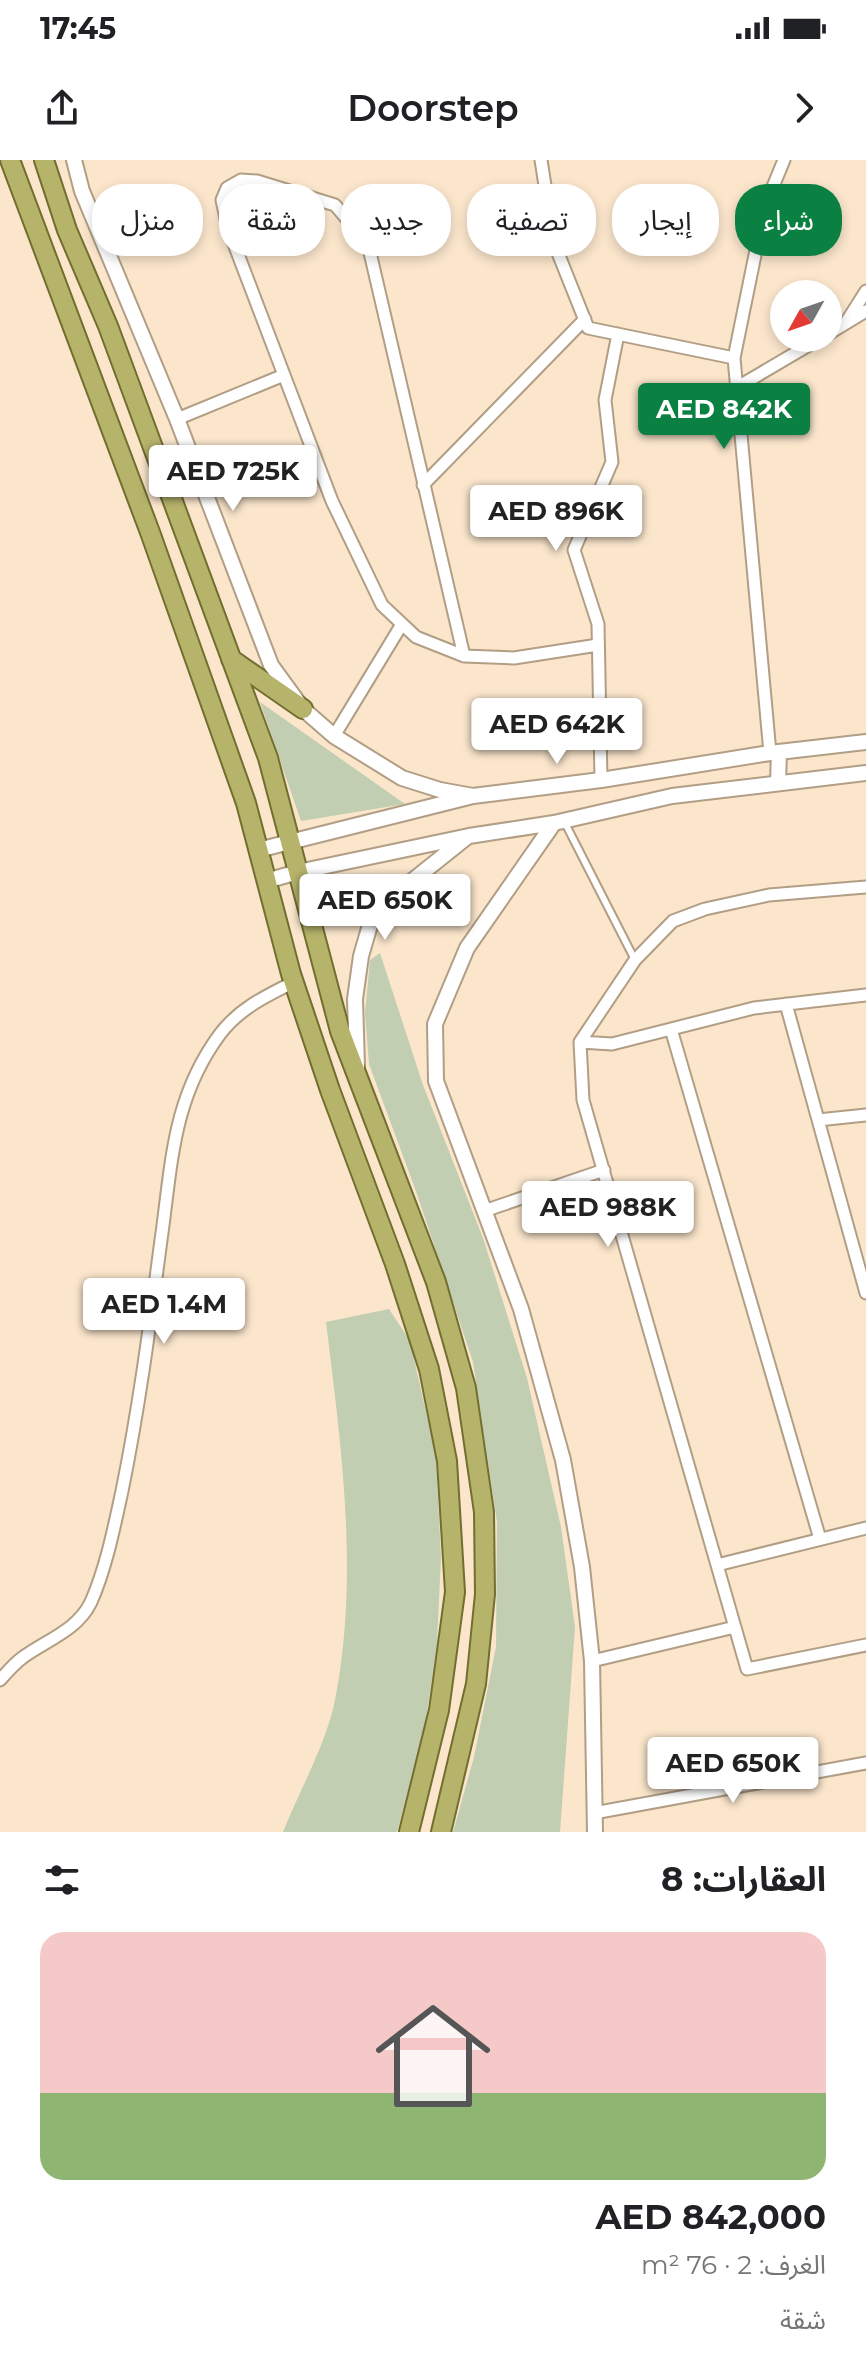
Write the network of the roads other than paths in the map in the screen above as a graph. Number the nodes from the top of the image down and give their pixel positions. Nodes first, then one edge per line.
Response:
1 (10, 160) edge
2 (44, 160) edge
3 (74, 160) edge
4 (541, 160) edge
5 (784, 160) edge
6 (866, 291) edge
7 (866, 311) edge
8 (585, 319) junction
9 (846, 323) junction
10 (842, 325) edge
11 (618, 334) junction
12 (797, 352) edge
13 (734, 358) junction
14 (284, 375) junction
15 (736, 388) junction
16 (177, 419) junction
17 (423, 485) junction
18 (402, 624) junction
19 (598, 645) junction
20 (464, 656) junction
21 (231, 659) junction
22 (303, 709) junction
23 (334, 736) junction
24 (866, 742) edge
25 (774, 752) junction
26 (866, 773) edge
27 (601, 780) junction
28 (778, 783) junction
29 (473, 796) junction
30 (559, 822) junction
31 (469, 836) junction
32 (291, 843) junction
33 (258, 850) junction
34 (298, 872) junction
35 (266, 881) junction
36 (866, 887) edge
37 (635, 960) junction
38 (294, 982) junction
39 (866, 995) edge
40 (786, 1004) junction
41 (671, 1029) junction
42 (580, 1042) junction
43 (357, 1076) junction
44 (866, 1115) edge
45 (818, 1120) junction
46 (604, 1170) junction
47 (484, 1211) junction
48 (866, 1293) edge
49 (866, 1528) edge
50 (820, 1539) junction
51 (717, 1565) junction
52 (735, 1627) junction
53 (866, 1645) edge
54 (592, 1661) junction
55 (0, 1680) edge
56 (866, 1763) edge
57 (594, 1813) junction
58 (409, 1832) edge
59 (441, 1832) edge
60 (595, 1832) edge

1 - 33 highway
2 - 21 highway
3 - 16 street
4 - 8 street
5 - 13 street
6 - 9 street
7 - 9 street
8 - 11 street
8 - 17 street
9 - 10 street
11 - 13 street
11 - 19 street
12 - 15 street
13 - 15 street
14 - 16 street
14 - 17 street
14 - 18 street
15 - 25 street
16 - 22 street
17 - 20 street
18 - 20 street
18 - 23 street
19 - 20 street
19 - 27 street
21 - 22 highway
21 - 32 highway
22 - 23 street
23 - 29 street
24 - 25 street
25 - 27 street
25 - 28 street
26 - 28 street
27 - 29 street
28 - 30 street
29 - 32 street
30 - 31 street
30 - 37 lane
30 - 47 street
31 - 34 street
31 - 43 street
32 - 33 street
32 - 34 highway
33 - 35 highway
34 - 35 street
34 - 43 highway
35 - 38 highway
36 - 37 street
37 - 42 street
38 - 55 street
38 - 58 highway
39 - 40 street
40 - 41 street
40 - 45 street
41 - 42 street
41 - 50 street
42 - 46 street
43 - 59 highway
44 - 45 street
45 - 48 street
46 - 47 street
46 - 51 street
47 - 54 street
49 - 50 street
50 - 51 street
51 - 52 street
52 - 53 street
52 - 54 street
54 - 57 street
56 - 57 street
57 - 60 street

